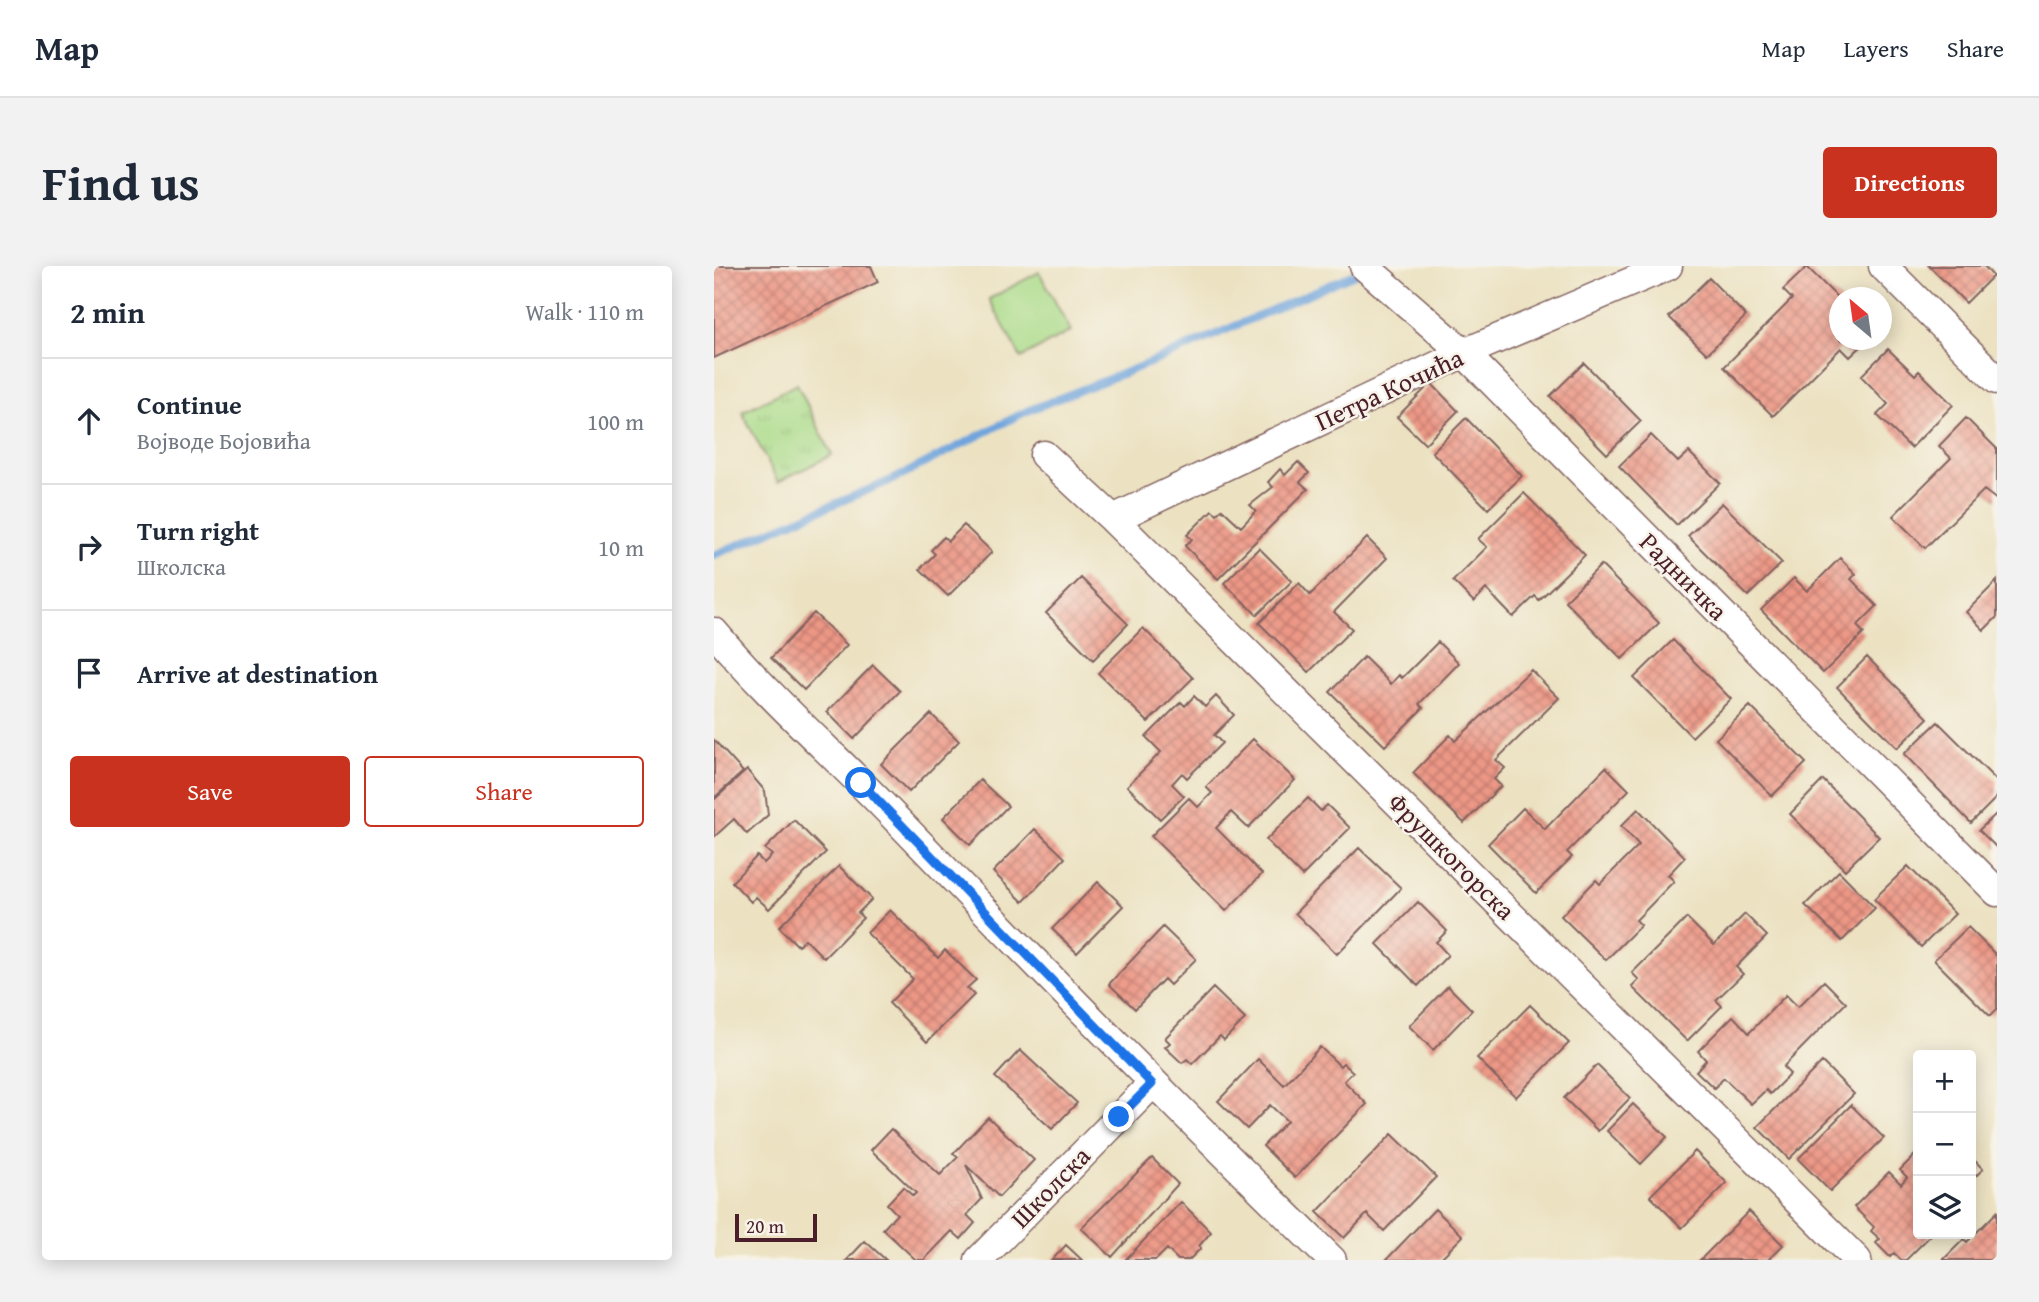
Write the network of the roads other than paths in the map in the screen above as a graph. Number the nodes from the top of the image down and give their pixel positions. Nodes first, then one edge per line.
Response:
1 (1668, 266) edge
2 (1883, 266) edge
3 (1368, 269) edge
4 (1464, 354) junction
5 (1997, 380) edge
6 (1044, 455) dead end
7 (1113, 519) junction
8 (714, 632) edge
9 (1997, 892) edge
10 (1152, 1084) junction
11 (979, 1260) edge
12 (1332, 1260) edge
13 (1857, 1260) edge

1 - 4 street, Петра Кочића
2 - 5 street
3 - 4 street, Радничка
4 - 7 street, Петра Кочића
4 - 9 street, Радничка
6 - 7 street, Фрушкогорска
7 - 13 street, Фрушкогорска
8 - 10 street
10 - 11 street, Школска
10 - 12 street

